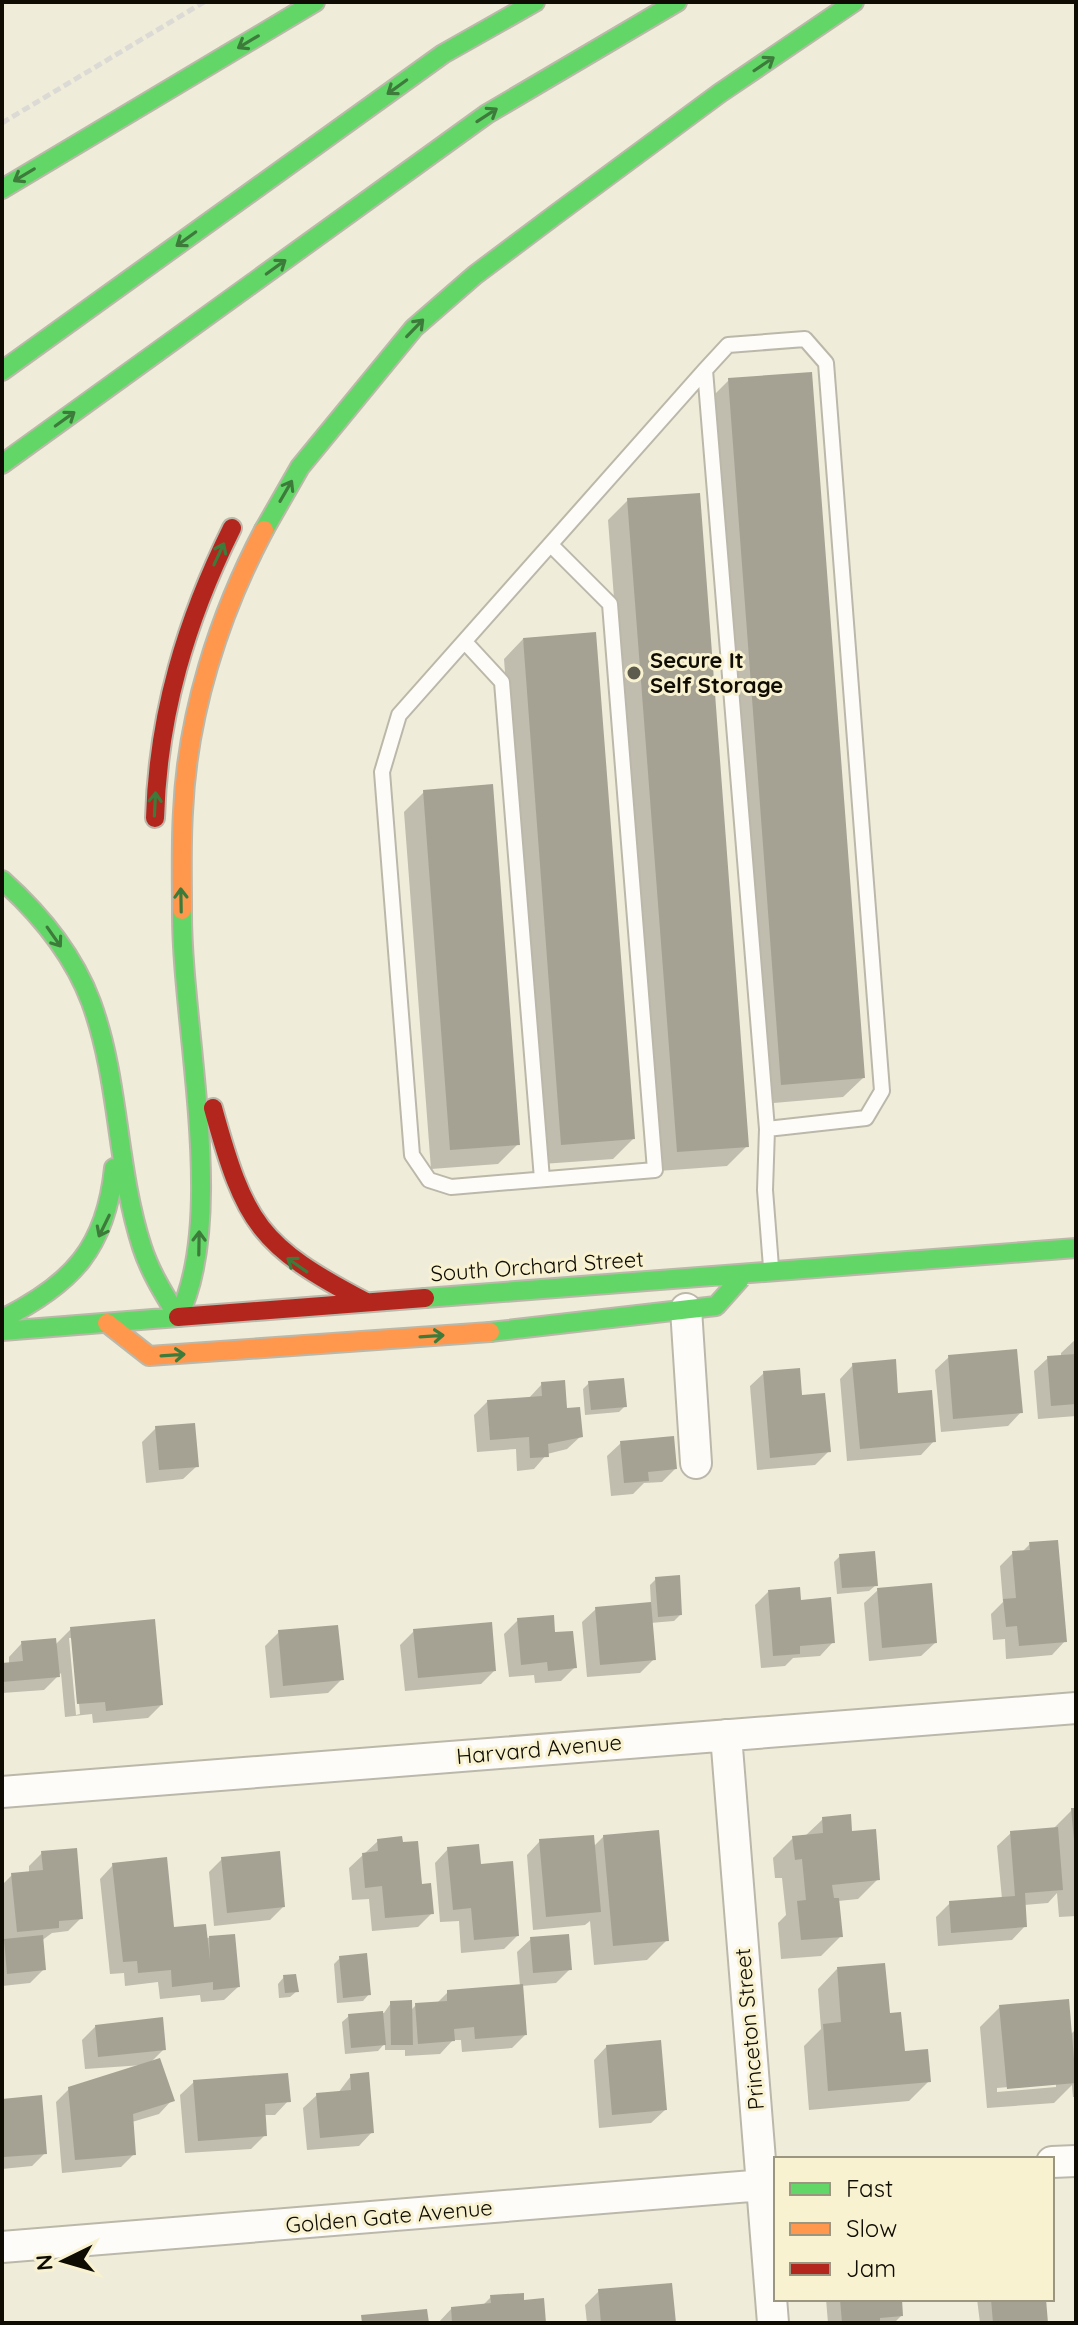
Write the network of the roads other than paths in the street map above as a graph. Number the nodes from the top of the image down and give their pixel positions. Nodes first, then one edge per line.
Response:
1 (315, 2) edge
2 (535, 2) edge
3 (677, 2) edge
4 (854, 2) edge
5 (720, 93) junction
6 (2, 189) edge
7 (422, 296) dead end
8 (705, 370) junction
9 (2, 371) edge
10 (2, 464) edge
11 (241, 510) dead end
12 (551, 545) junction
13 (465, 642) junction
14 (155, 836) dead end
15 (2, 880) edge
16 (163, 915) dead end
17 (185, 990) junction
18 (116, 1121) junction
19 (767, 1129) junction
20 (542, 1179) junction
21 (1076, 1248) edge
22 (771, 1272) junction
23 (744, 1275) junction
24 (366, 1302) junction
25 (686, 1309) junction
26 (178, 1317) junction
27 (2, 1319) edge
28 (107, 1323) junction
29 (2, 1331) edge
30 (696, 1463) dead end
31 (1076, 1708) edge
32 (726, 1735) junction
33 (2, 1792) edge
34 (1076, 2161) edge
35 (1054, 2162) edge
36 (769, 2185) edge
37 (2, 2247) edge
38 (773, 2323) edge

1 -> 6 main road
2 -> 9 main road
10 -> 3 main road
5 -> 4 main road
5 - 7 main road
17 -> 5 main road
8 - 12 lane
8 - 19 lane
8 - 19 lane
14 -> 11 main road
12 - 13 lane
12 - 20 lane
13 - 20 lane
13 - 20 lane
15 -> 18 main road
16 - 17 main road
24 -> 17 main road
26 -> 17 main road
18 - 26 main road
18 -> 27 main road
19 - 22 lane
21 - 22 main road, South Orchard Street
22 - 23 main road, South Orchard Street
23 - 24 main road, South Orchard Street
23 - 25 main road
24 - 26 main road, South Orchard Street
28 -> 25 main road
25 - 30 street
26 - 28 main road, South Orchard Street
28 - 29 main road, South Orchard Street
31 - 32 street, Harvard Avenue
32 - 33 street, Harvard Avenue
32 - 36 street, Princeton Street
34 - 35 street
36 - 37 street, Golden Gate Avenue
36 - 38 street, Princeton Street

